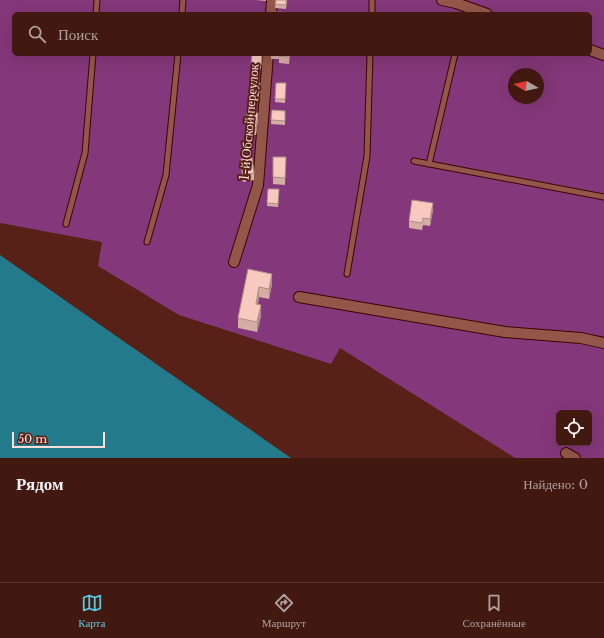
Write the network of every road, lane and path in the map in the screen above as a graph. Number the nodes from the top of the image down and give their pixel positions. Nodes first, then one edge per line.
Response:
1 (97, 0) edge
2 (183, 0) edge
3 (272, 0) edge
4 (372, 0) edge
5 (442, 0) edge
6 (456, 2) edge
7 (465, 10) edge
8 (96, 12) edge
9 (182, 12) edge
10 (271, 12) edge
11 (372, 12) edge
12 (476, 12) edge
13 (592, 51) edge
14 (604, 55) edge
15 (93, 56) edge
16 (178, 56) edge
17 (268, 56) edge
18 (370, 56) edge
19 (455, 56) edge
20 (414, 161) dead end
21 (430, 164) junction
22 (604, 197) edge
23 (66, 224) dead end
24 (147, 242) dead end
25 (234, 262) dead end
26 (346, 274) dead end
27 (299, 297) dead end
28 (604, 343) edge

1 - 8 lane
2 - 9 lane
3 - 10 street
4 - 11 lane
5 - 6 street
6 - 7 street
7 - 12 street
13 - 14 street
15 - 23 lane
16 - 24 lane
17 - 25 street, 1-й Обской переулок
18 - 26 lane
19 - 21 lane
20 - 21 lane
21 - 22 lane
27 - 28 street

